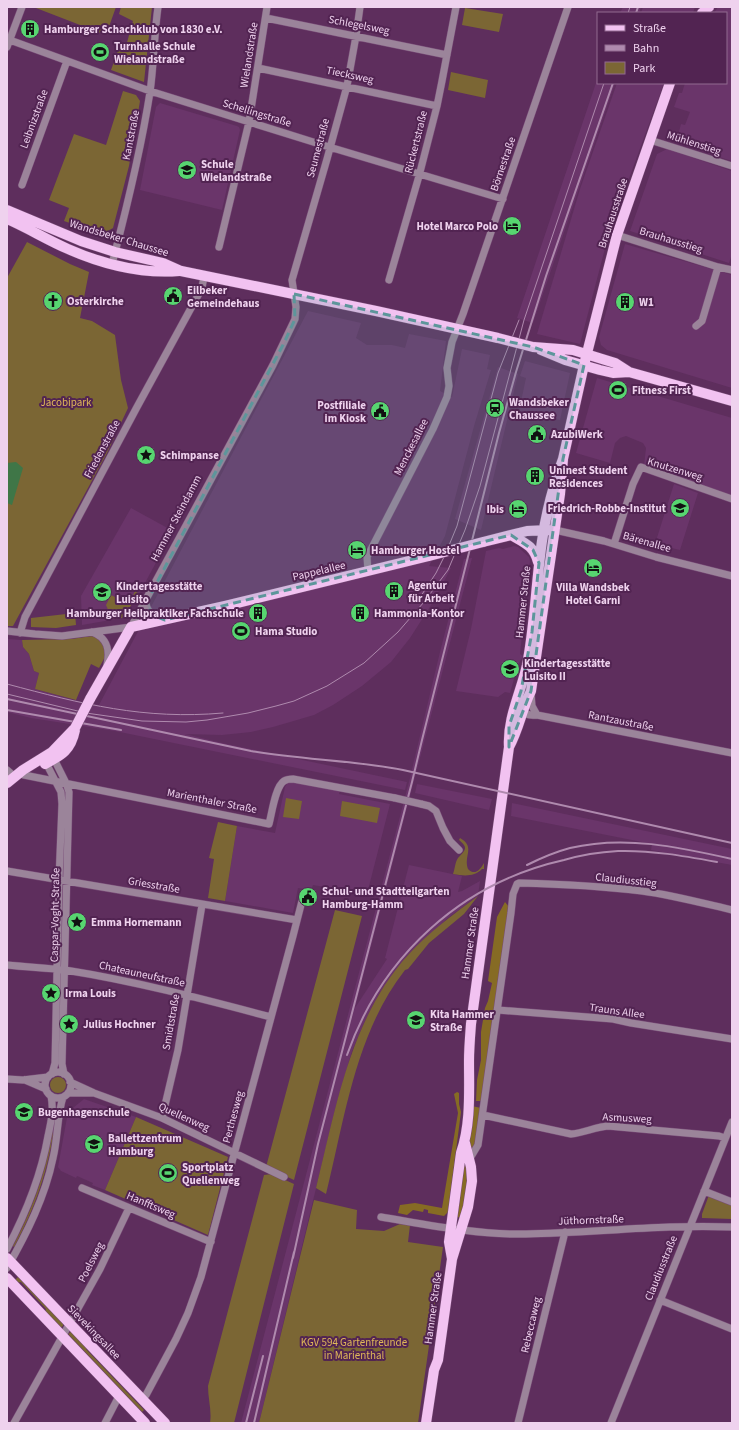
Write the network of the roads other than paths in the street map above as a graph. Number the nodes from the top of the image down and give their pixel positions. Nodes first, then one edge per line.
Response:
1 (22, 7) edge
2 (158, 7) edge
3 (267, 7) edge
4 (360, 7) edge
5 (456, 7) edge
6 (568, 7) edge
7 (266, 18) junction
8 (356, 36) junction
9 (8, 40) edge
10 (7, 47) edge
11 (446, 55) junction
12 (67, 61) junction
13 (258, 68) junction
14 (670, 84) edge
15 (347, 86) junction
16 (150, 91) junction
17 (437, 106) junction
18 (249, 122) junction
19 (650, 140) junction
20 (330, 147) junction
21 (732, 166) edge
22 (420, 174) junction
23 (22, 185) dead end
24 (503, 198) junction
25 (7, 210) edge
26 (7, 219) edge
27 (617, 235) junction
28 (219, 247) dead end
29 (115, 252) junction
30 (112, 264) junction
31 (718, 266) junction
32 (732, 270) edge
33 (181, 271) junction
34 (204, 276) junction
35 (389, 280) dead end
36 (294, 294) junction
37 (696, 326) dead end
38 (457, 328) junction
39 (533, 346) junction
40 (586, 354) junction
41 (584, 365) junction
42 (629, 372) junction
43 (732, 401) edge
44 (563, 459) junction
45 (732, 499) edge
46 (543, 530) junction
47 (555, 530) junction
48 (511, 535) junction
49 (614, 544) junction
50 (539, 563) junction
51 (368, 571) junction
52 (732, 576) edge
53 (145, 600) junction
54 (165, 620) junction
55 (131, 626) junction
56 (7, 631) edge
57 (92, 632) junction
58 (20, 633) junction
59 (107, 668) junction
60 (531, 691) junction
61 (518, 697) junction
62 (523, 713) junction
63 (537, 715) junction
64 (509, 747) junction
65 (732, 753) edge
66 (49, 759) junction
67 (7, 770) edge
68 (15, 778) edge
69 (56, 782) junction
70 (66, 783) junction
71 (459, 850) dead end
72 (7, 871) edge
73 (59, 880) junction
74 (67, 881) junction
75 (302, 901) dead end
76 (202, 905) junction
77 (732, 910) edge
78 (297, 920) junction
79 (7, 965) edge
80 (57, 969) junction
81 (65, 970) junction
82 (188, 994) junction
83 (498, 1010) junction
84 (271, 1017) junction
85 (732, 1039) edge
86 (64, 1074) junction
87 (50, 1076) junction
88 (7, 1079) edge
89 (23, 1080) junction
90 (70, 1082) junction
91 (46, 1089) junction
92 (94, 1093) junction
93 (66, 1095) junction
94 (51, 1096) junction
95 (483, 1114) junction
96 (162, 1118) junction
97 (732, 1122) edge
98 (725, 1138) junction
99 (464, 1143) junction
100 (235, 1152) junction
101 (469, 1160) junction
102 (284, 1177) dead end
103 (82, 1188) dead end
104 (704, 1191) junction
105 (732, 1202) edge
106 (129, 1208) junction
107 (381, 1217) dead end
108 (691, 1226) junction
109 (732, 1227) edge
110 (451, 1228) junction
111 (462, 1230) junction
112 (565, 1232) junction
113 (211, 1242) junction
114 (7, 1249) edge
115 (452, 1259) junction
116 (8, 1263) edge
117 (7, 1278) edge
118 (660, 1300) junction
119 (70, 1324) junction
120 (732, 1329) edge
121 (62, 1336) junction
122 (438, 1360) junction
123 (119, 1396) junction
124 (141, 1398) junction
125 (14, 1423) edge
126 (105, 1423) edge
127 (145, 1423) edge
128 (164, 1423) edge
129 (426, 1423) edge
130 (432, 1423) edge
131 (518, 1423) edge
132 (611, 1423) edge

1 - 9 street
2 - 16 street, Kantstraße
3 - 7 street, Wielandstraße
4 - 8 street, Seumestraße
5 - 11 street, Rückertstraße
6 - 24 street, Börnestraße
7 - 8 street, Schlegelsweg
7 - 13 street, Wielandstraße
8 - 11 street, Schlegelsweg
8 - 15 street, Seumestraße
9 - 10 street
9 - 12 street, Schellingstraße
11 - 17 street, Rückertstraße
12 - 16 street, Schellingstraße
12 - 23 street, Leibnizstraße
13 - 15 street, Tiecksweg
13 - 18 street, Wielandstraße
14 - 19 main road, Brauhausstraße
15 - 17 street, Tiecksweg
15 - 20 street, Seumestraße
16 - 18 street, Schellingstraße
16 - 29 street, Kantstraße
17 - 22 street, Rückertstraße
18 - 20 street, Schellingstraße
18 - 28 street, Wielandstraße
19 - 21 street, Mühlenstieg
19 - 27 main road, Brauhausstraße
20 - 22 street, Schellingstraße
20 - 36 street, Seumestraße
22 - 24 street, Schellingstraße
22 - 35 street, Rückertstraße
24 - 38 street, Börnestraße
25 - 29 main road, Wandsbeker Chaussee
26 - 30 main road, Wandsbeker Chaussee
27 - 31 street, Brauhausstieg
27 - 40 main road, Brauhausstraße
29 - 30 street, Kantstraße
29 - 33 main road, Wandsbeker Chaussee
30 - 33 main road, Wandsbeker Chaussee
31 - 32 street, Brauhausstieg
31 - 37 street
33 - 34 main road, Wandsbeker Chaussee
34 - 36 main road, Wandsbeker Chaussee
34 - 58 street, Friedenstraße
36 - 38 main road, Wandsbeker Chaussee
36 - 53 street, Hammer Steindamm
38 - 39 main road, Wandsbeker Chaussee, bridge
38 - 51 street, Menckesallee
39 - 40 main road
39 - 41 main road
40 - 41 main road, Brauhausstraße
40 - 42 main road
41 - 42 main road
41 - 44 main road, Hammer Straße
42 - 43 main road
44 - 46 main road, Hammer Straße
44 - 47 main road, Hammer Straße
45 - 49 street, Knutzenweg
46 - 47 main road, Pappelallee
46 - 48 main road, Pappelallee
46 - 50 main road, Hammer Straße
47 - 49 street, Bärenallee
47 - 60 main road, Hammer Straße
48 - 50 main road
48 - 51 main road, Pappelallee, bridge
49 - 52 street, Bärenallee
50 - 61 main road, Hammer Straße
51 - 54 main road, Pappelallee
53 - 54 street
53 - 55 street, Hammer Steindamm
54 - 55 main road, Pappelallee
55 - 57 street
55 - 59 main road, Hammer Steindamm
56 - 58 street
57 - 58 street
57 - 59 street
59 - 66 main road, Hammer Steindamm, bridge
60 - 62 main road, Hammer Straße
60 - 63 street, Hammer Straße
61 - 62 street
61 - 64 main road, Hammer Straße
62 - 63 street, Rantzaustraße
62 - 64 main road, Hammer Straße
63 - 65 street, Rantzaustraße
64 - 99 main road, Hammer Straße
66 - 68 main road, Hammer Steindamm
66 - 69 street, Caspar-Voght-Straße
66 - 70 street, Caspar-Voght-Straße
67 - 68 street, Marienthaler Straße
68 - 69 street, Marienthaler Straße
69 - 70 street, Marienthaler Straße
69 - 73 street, Caspar-Voght-Straße
70 - 71 street, Marienthaler Straße, bridge
70 - 74 street, Caspar-Voght-Straße
72 - 73 street, Griesstraße
73 - 74 street, Griesstraße
73 - 80 street, Caspar-Voght-Straße
74 - 76 street, Griesstraße
74 - 81 street, Caspar-Voght-Straße
75 - 78 street, Perthesweg
76 - 78 street, Griesstraße
76 - 82 street, Smidtstraße
77 - 83 street, Claudiusstieg
78 - 84 street, Perthesweg
79 - 80 street, Chateauneufstraße
80 - 81 street, Chateauneufstraße
80 - 87 street, Caspar-Voght-Straße
81 - 82 street, Chateauneufstraße
81 - 86 street, Caspar-Voght-Straße
82 - 84 street, Chateauneufstraße
82 - 96 street, Smidtstraße
83 - 85 street, Trauns Allee
83 - 95 street
84 - 100 street, Perthesweg
86 - 87 street
86 - 90 street
87 - 89 street
87 - 91 street, Caspar-Voght-Straße
88 - 89 street
89 - 91 street
90 - 92 street, Quellenweg
90 - 93 street
91 - 94 street
92 - 93 street, Quellenweg
92 - 96 street, Quellenweg
93 - 94 street
93 - 116 street
94 - 114 street
95 - 98 street, Asmusweg
95 - 101 street
96 - 100 street, Quellenweg
97 - 98 street, Claudiusstraße
98 - 104 street, Claudiusstraße
99 - 101 main road, Hammer Straße
99 - 110 main road, Hammer Straße
100 - 102 street, Quellenweg
100 - 113 street, Perthesweg
101 - 111 main road, Hammer Straße
103 - 106 street, Hanfftsweg
104 - 105 street
104 - 108 street, Claudiusstraße
106 - 113 street, Hanfftsweg
106 - 119 street, Poelsweg
107 - 110 street
108 - 109 street, Jüthornstraße
108 - 112 street, Jüthornstraße
108 - 118 street, Claudiusstraße
110 - 111 street, Jüthornstraße
110 - 115 main road, Hammer Straße
111 - 112 street, Jüthornstraße
111 - 115 main road, Hammer Straße
112 - 131 street, Rebeccaweg
113 - 124 street, Perthesweg
115 - 122 main road, Hammer Straße
116 - 119 main road, Sievekingsallee
117 - 121 main road
118 - 120 street
118 - 132 street, Claudiusstraße
119 - 121 street, Poelsweg
119 - 124 main road, Sievekingsallee
121 - 123 main road
121 - 125 street, Poelsweg
122 - 129 main road, Hammer Straße
122 - 130 main road, Hammer Straße
123 - 126 street
123 - 127 main road
124 - 128 main road, Sievekingsallee

